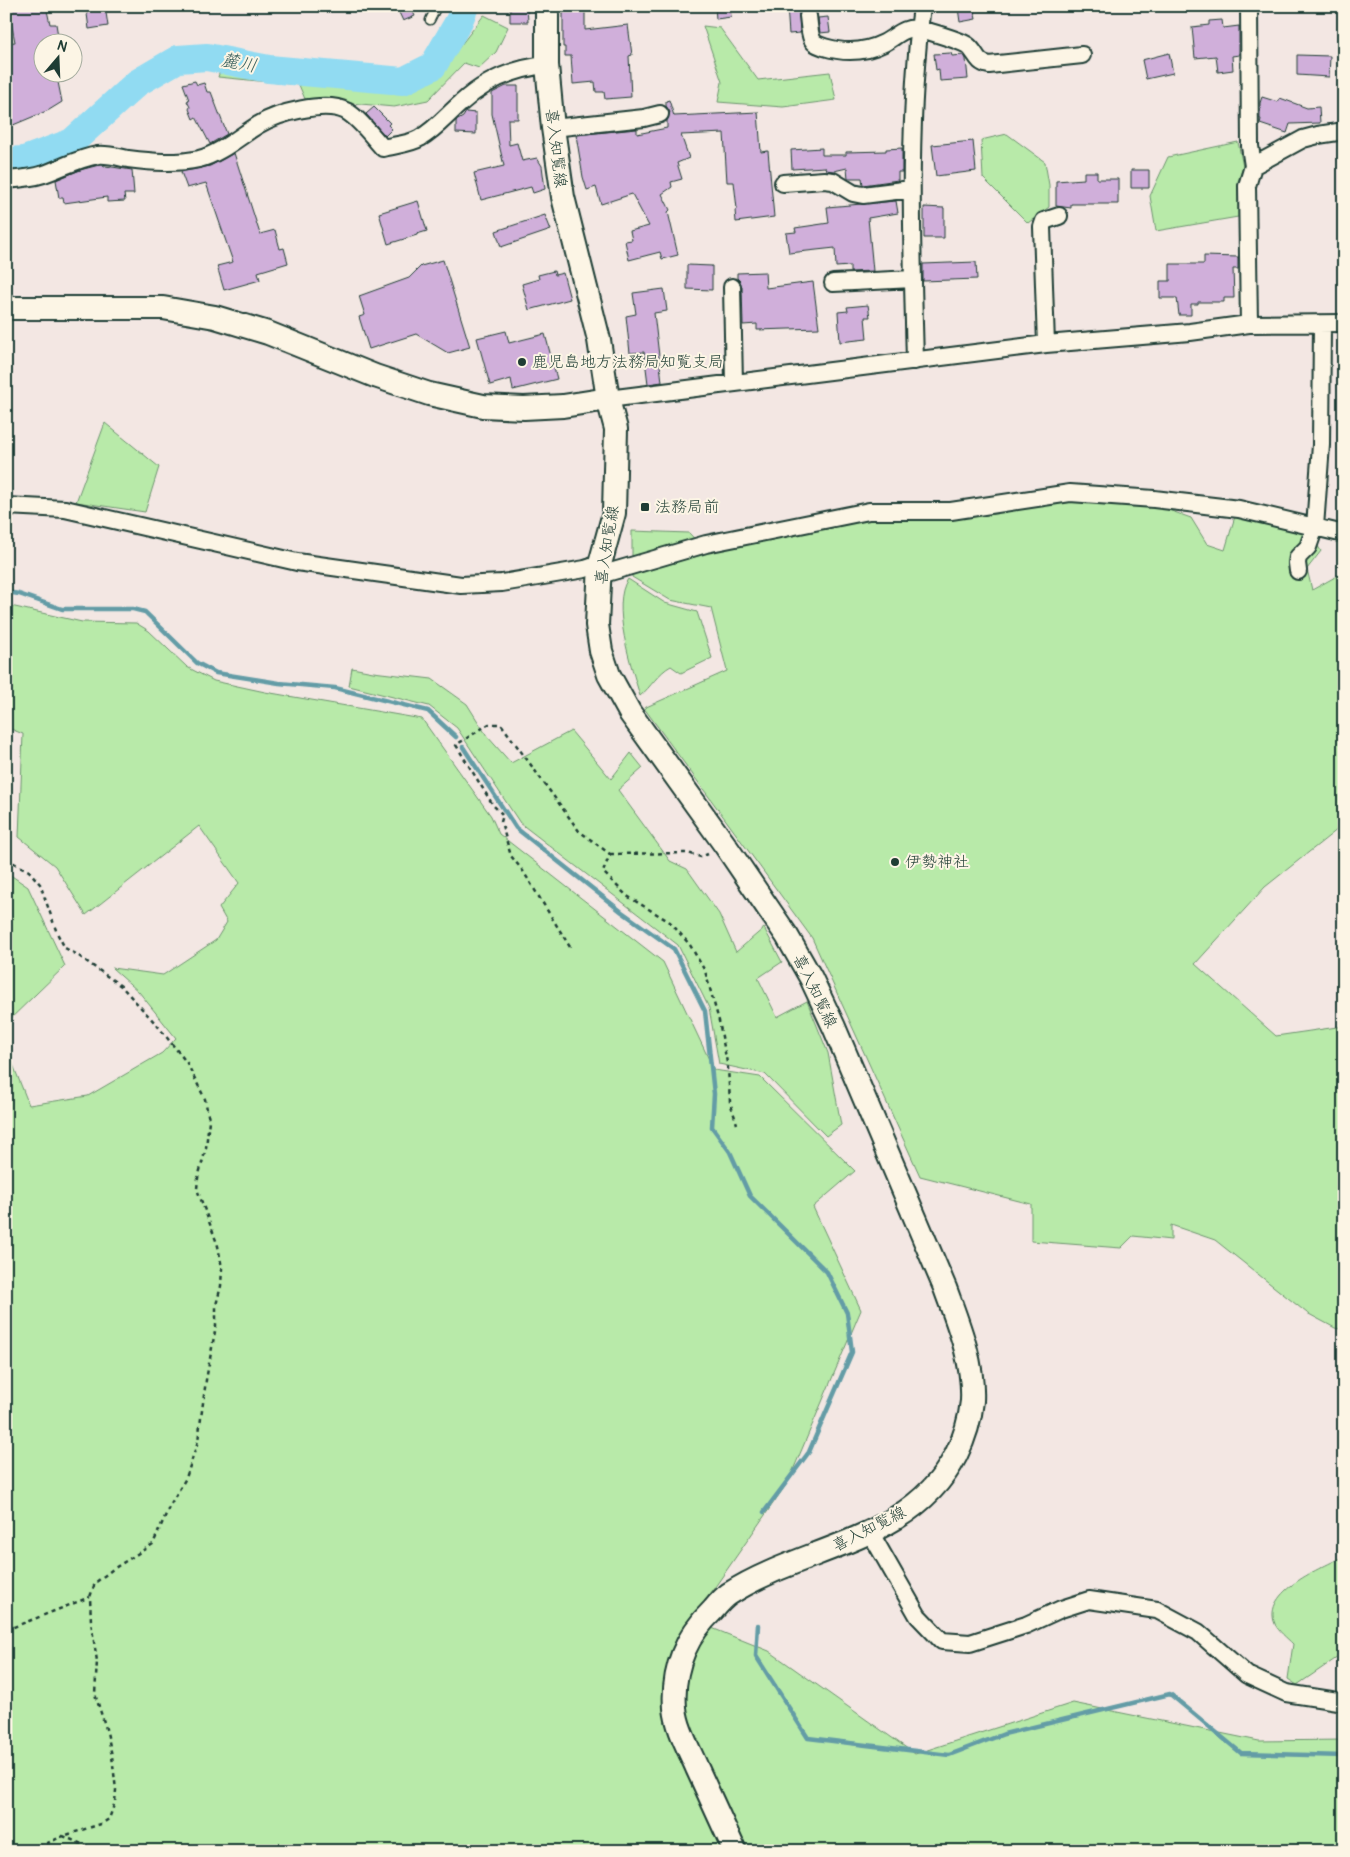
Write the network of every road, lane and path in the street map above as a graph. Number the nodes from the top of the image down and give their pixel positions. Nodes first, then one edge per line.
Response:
1 (437, 6) edge
2 (547, 6) edge
3 (922, 6) edge
4 (1249, 6) edge
5 (808, 16) dead end
6 (430, 20) dead end
7 (919, 30) junction
8 (1082, 55) dead end
9 (547, 66) junction
10 (660, 114) dead end
11 (553, 128) junction
12 (1344, 131) edge
13 (1252, 166) junction
14 (6, 180) edge
15 (783, 182) dead end
16 (911, 190) junction
17 (1059, 216) dead end
18 (913, 279) junction
19 (833, 283) dead end
20 (732, 288) dead end
21 (6, 308) edge
22 (1249, 324) junction
23 (1344, 324) edge
24 (1322, 325) junction
25 (1046, 344) junction
26 (916, 360) junction
27 (734, 383) junction
28 (608, 399) junction
29 (6, 506) edge
30 (1315, 527) junction
31 (1344, 534) edge
32 (600, 570) junction
33 (1298, 571) dead end
34 (725, 846) junction
35 (610, 854) junction
36 (6, 859) edge
37 (570, 947) dead end
38 (737, 1124) dead end
39 (870, 1532) junction
40 (90, 1597) junction
41 (6, 1630) edge
42 (1344, 1702) edge
43 (63, 1836) junction
44 (39, 1847) dead end
45 (98, 1851) edge
46 (735, 1851) edge

1 - 6 lane
2 - 9 main road, 喜入知覧線
3 - 7 street
4 - 13 street
5 - 7 street
7 - 8 street
7 - 16 street
9 - 11 main road, 喜入知覧線
9 - 14 street
10 - 11 street
11 - 28 main road, 喜入知覧線
12 - 13 street
13 - 22 street
15 - 16 street
16 - 18 street
17 - 25 street
18 - 19 street
18 - 26 street
20 - 27 street
21 - 28 main road
22 - 24 street
22 - 25 street
23 - 24 street
24 - 30 street
25 - 26 street
26 - 27 street
27 - 28 street
28 - 32 main road, 喜入知覧線
29 - 32 street
30 - 31 street
30 - 32 street
30 - 33 street
32 - 34 main road, 喜入知覧線
34 - 35 path
34 - 39 main road, 喜入知覧線
35 - 37 path
35 - 38 path
36 - 40 path
39 - 42 street
39 - 46 main road, 喜入知覧線
40 - 41 path
40 - 43 path
43 - 44 path
43 - 45 path

